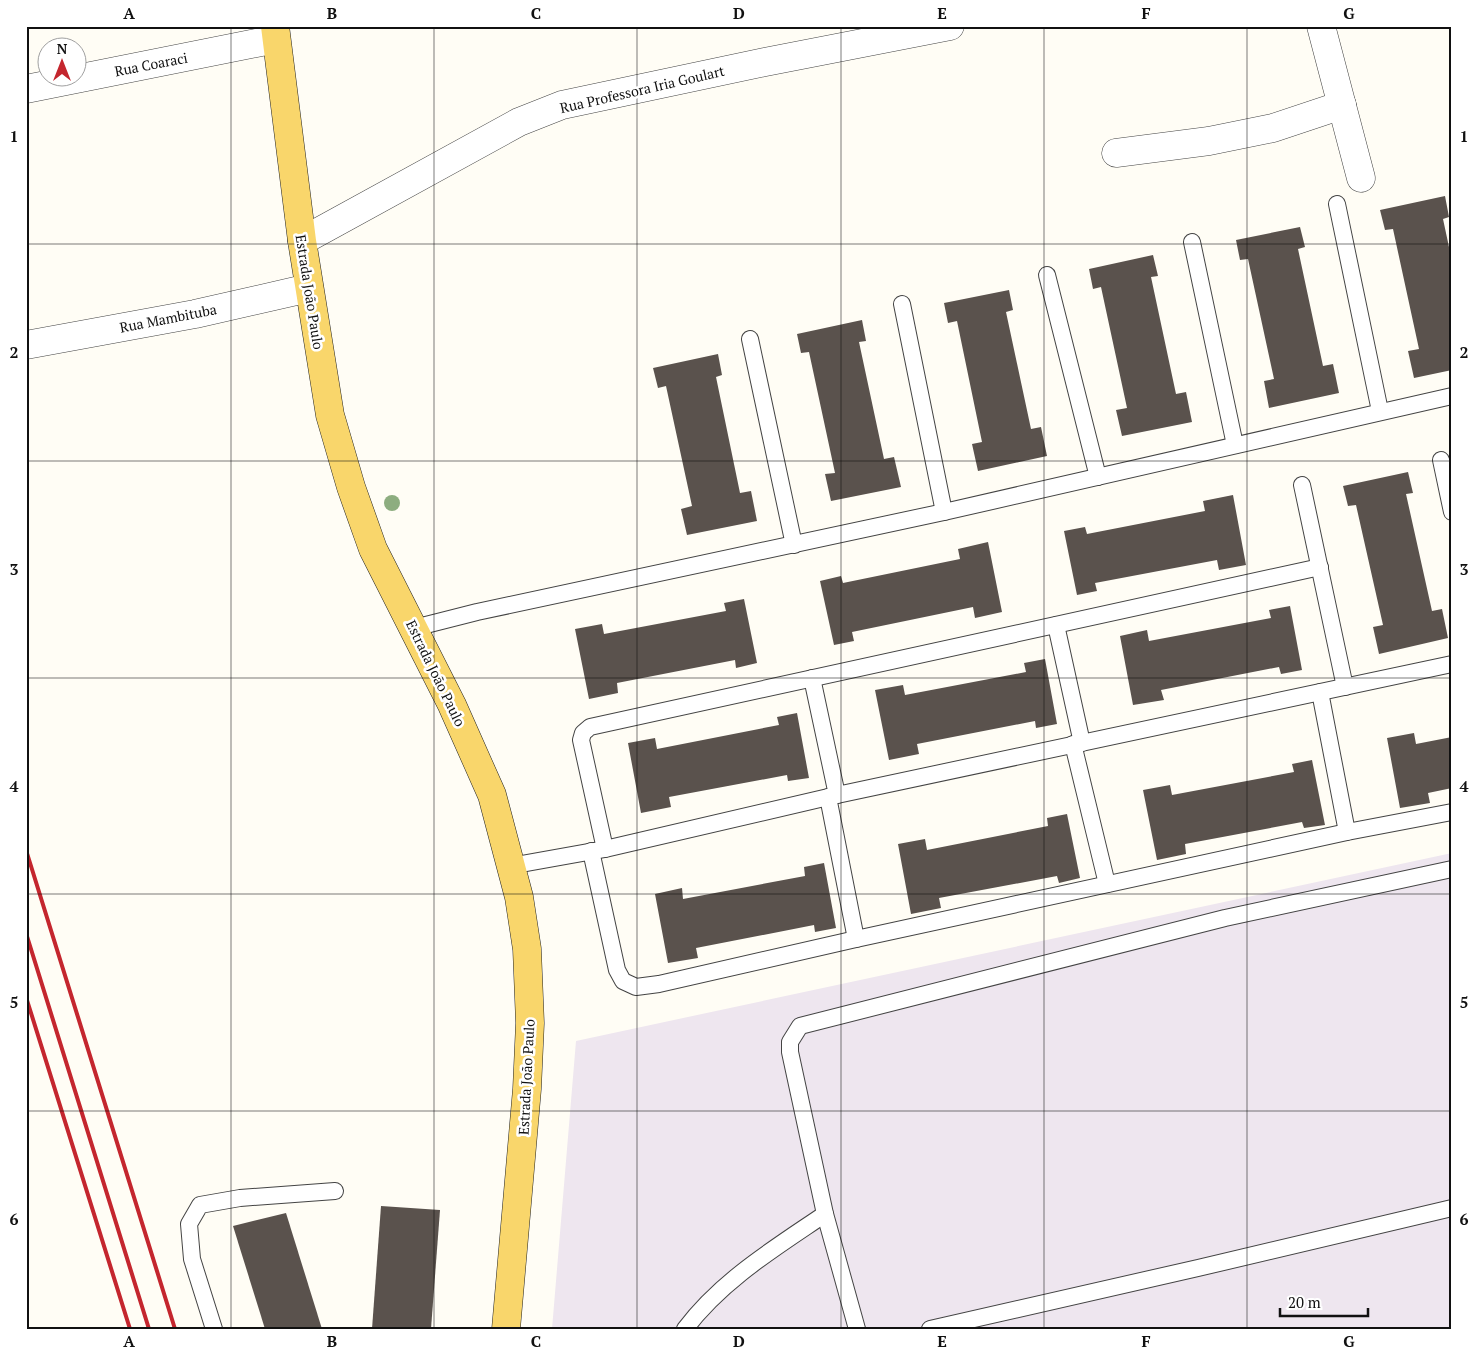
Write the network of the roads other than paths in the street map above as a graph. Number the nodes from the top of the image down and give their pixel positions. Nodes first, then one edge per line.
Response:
1 (950, 26) edge
2 (1321, 26) edge
3 (276, 32) edge
4 (26, 89) edge
5 (1342, 105) junction
6 (1116, 152) dead end
7 (1361, 178) dead end
8 (1337, 204) dead end
9 (302, 241) junction
10 (1192, 242) dead end
11 (1047, 274) dead end
12 (309, 288) junction
13 (902, 304) dead end
14 (750, 339) dead end
15 (26, 345) edge
16 (1452, 396) edge
17 (1380, 411) junction
18 (1235, 445) junction
19 (1441, 460) dead end
20 (1098, 477) junction
21 (1302, 485) dead end
22 (944, 512) junction
23 (1452, 512) edge
24 (794, 545) junction
25 (1320, 567) junction
26 (1056, 625) junction
27 (414, 628) junction
28 (1452, 664) edge
29 (812, 678) junction
30 (1345, 687) junction
31 (1320, 692) junction
32 (1078, 743) junction
33 (832, 796) junction
34 (1452, 812) edge
35 (1347, 832) junction
36 (598, 850) junction
37 (510, 866) junction
38 (1452, 869) edge
39 (1106, 884) junction
40 (856, 939) junction
41 (335, 1191) dead end
42 (1452, 1208) edge
43 (825, 1214) junction
44 (214, 1329) edge
45 (506, 1329) edge
46 (685, 1329) edge
47 (857, 1329) edge
48 (930, 1329) edge

1 - 9 street, Rua Professora Iria Goulart
2 - 5 street
3 - 4 street, Rua Coaraci
3 - 9 main road, Estrada João Paulo
5 - 6 street
5 - 7 street
8 - 17 lane
9 - 12 main road, Estrada João Paulo
10 - 18 lane
11 - 20 lane
12 - 15 street, Rua Mambituba
12 - 27 main road, Estrada João Paulo
13 - 22 lane
14 - 24 lane
16 - 17 lane
17 - 18 lane
18 - 20 lane
19 - 23 lane
20 - 22 lane
21 - 25 lane
22 - 24 lane
24 - 27 lane
25 - 26 lane
25 - 30 lane
26 - 29 lane
26 - 32 lane
27 - 37 main road, Estrada João Paulo
28 - 30 lane
29 - 33 lane
29 - 36 lane
30 - 31 lane
31 - 32 lane
31 - 35 lane
32 - 33 lane
32 - 39 lane
33 - 36 lane
33 - 40 lane
34 - 35 lane
35 - 39 lane
36 - 37 lane
36 - 40 lane
37 - 45 main road, Estrada João Paulo
38 - 43 lane
39 - 40 lane
41 - 44 lane
42 - 48 lane
43 - 46 lane
43 - 47 lane

